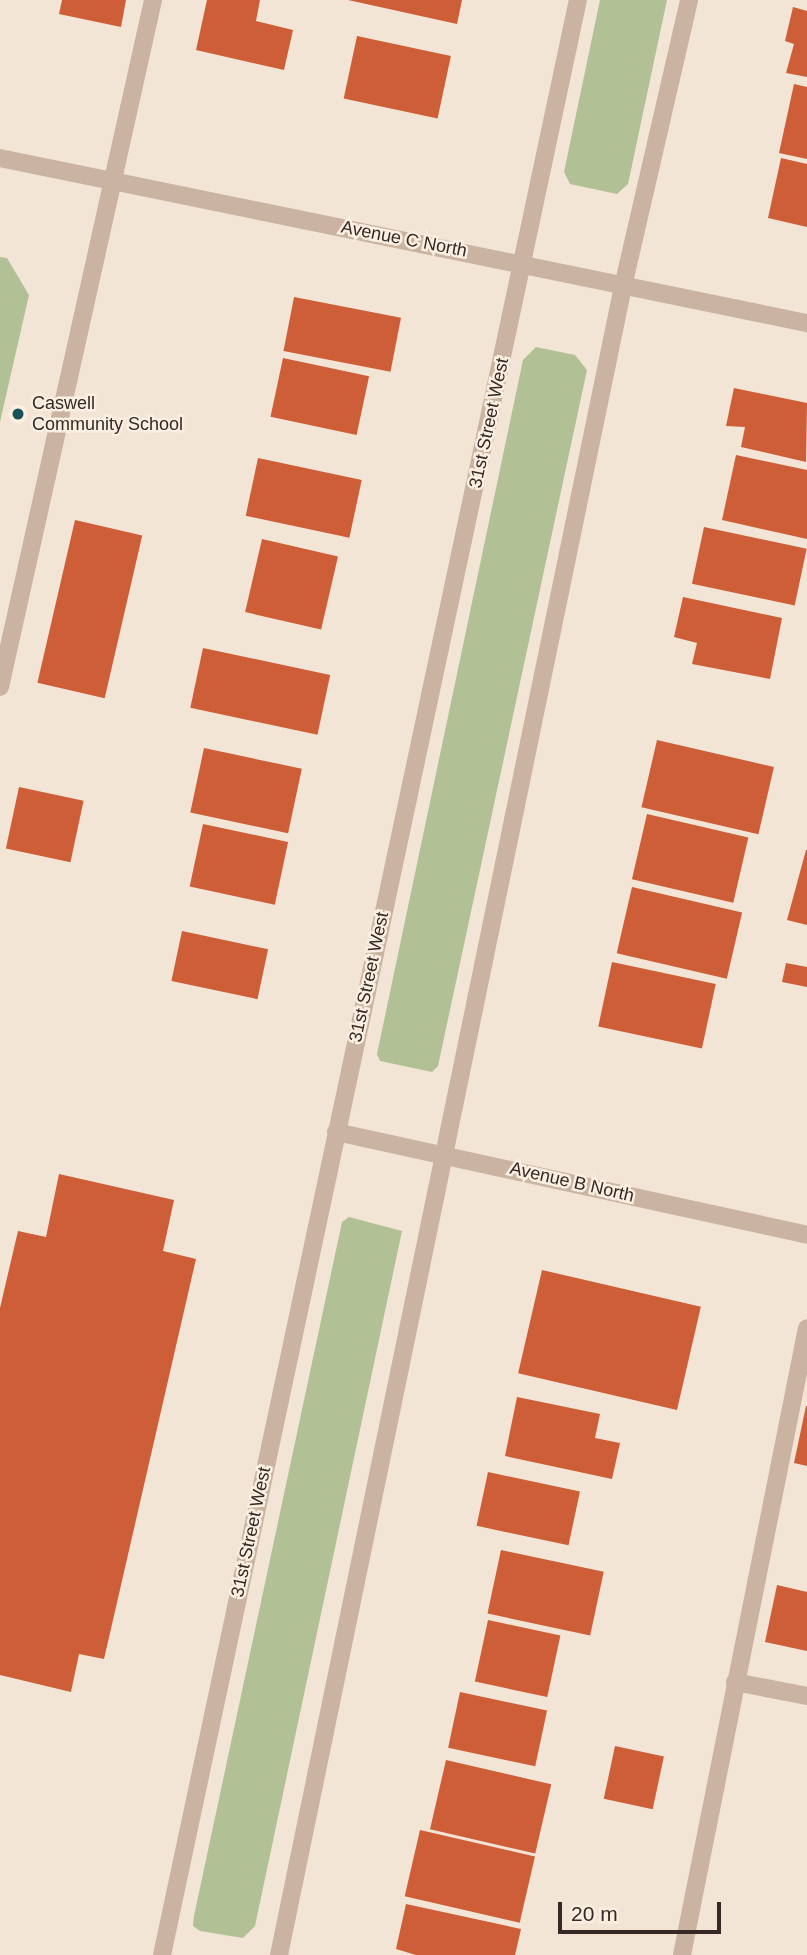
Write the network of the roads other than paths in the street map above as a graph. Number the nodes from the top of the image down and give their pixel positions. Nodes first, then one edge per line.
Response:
1 (153, 0) edge
2 (578, 0) edge
3 (689, 0) edge
4 (0, 158) edge
5 (111, 182) junction
6 (523, 261) junction
7 (624, 282) junction
8 (807, 323) edge
9 (0, 687) edge
10 (336, 1132) junction
11 (446, 1154) junction
12 (807, 1235) edge
13 (807, 1328) edge
14 (735, 1682) junction
15 (807, 1696) edge
16 (162, 1955) edge
17 (279, 1955) edge
18 (682, 1955) edge

1 - 5 street
2 - 6 street, 31st Street West
3 - 7 street
4 - 5 street, Avenue C North
5 - 6 street, Avenue C North
5 - 9 street
6 - 7 street, Avenue C North
6 - 10 street, 31st Street West
7 - 8 street, Avenue C North
7 - 11 street
10 - 11 street, Avenue B North
10 - 16 street, 31st Street West
11 - 12 street, Avenue B North
11 - 17 street
13 - 14 street
14 - 15 street
14 - 18 street

